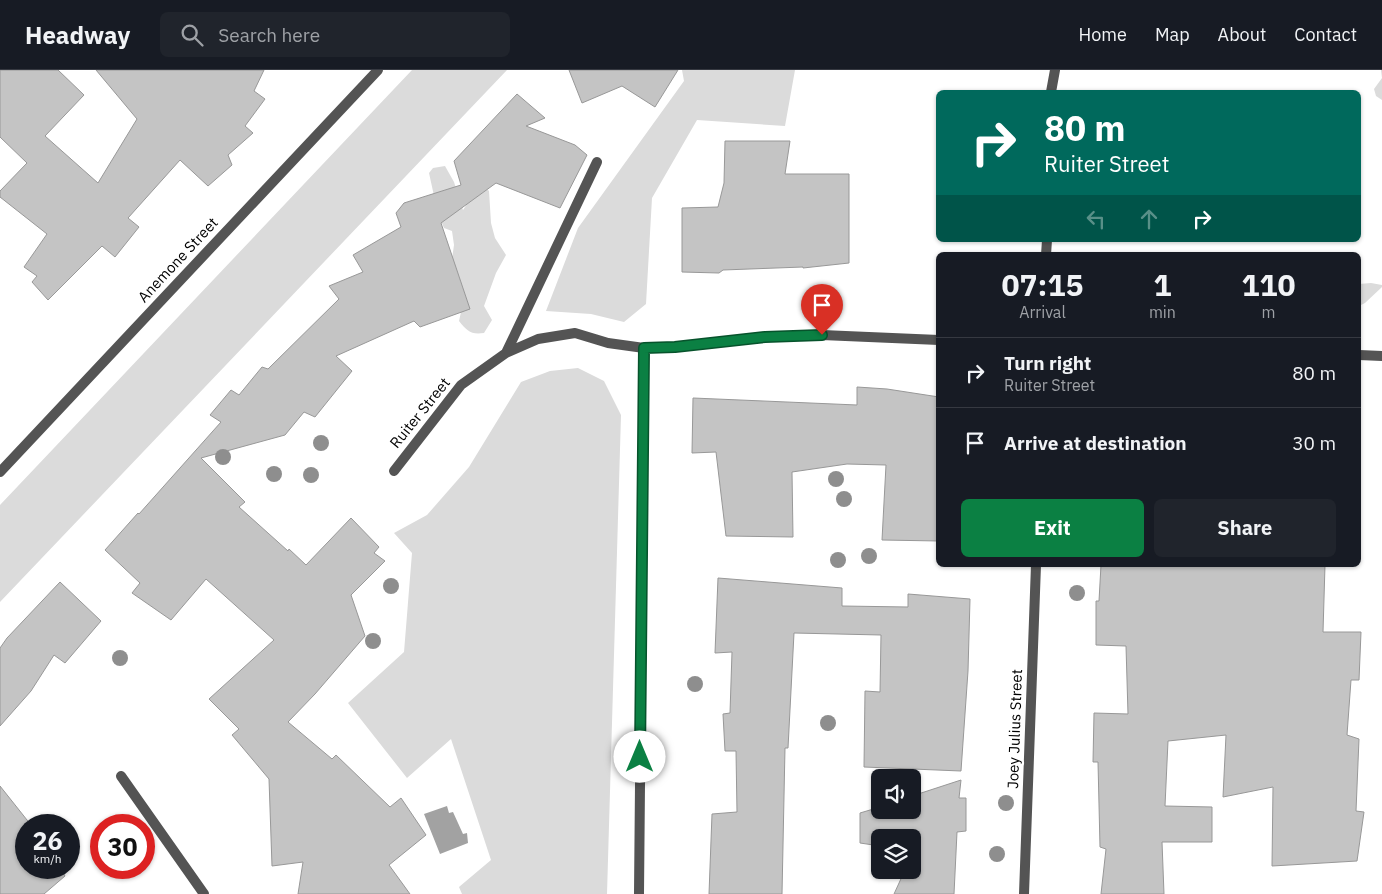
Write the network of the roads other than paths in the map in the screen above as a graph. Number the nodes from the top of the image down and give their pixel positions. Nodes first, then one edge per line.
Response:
1 (378, 70) edge
2 (1055, 70) edge
3 (1051, 90) edge
4 (597, 162) dead end
5 (936, 340) edge
6 (644, 348) junction
7 (506, 353) junction
8 (1361, 355) edge
9 (1382, 356) edge
10 (394, 471) dead end
11 (0, 472) edge
12 (1036, 567) edge
13 (121, 776) dead end
14 (204, 894) edge
15 (639, 894) edge
16 (1024, 894) edge

1 - 11 street, Anemone Street
2 - 3 street
4 - 7 street
5 - 6 street, Ruiter Street
6 - 7 street, Ruiter Street
6 - 15 street
7 - 10 street, Ruiter Street
8 - 9 street
12 - 16 street, Joey Julius Street
13 - 14 street

